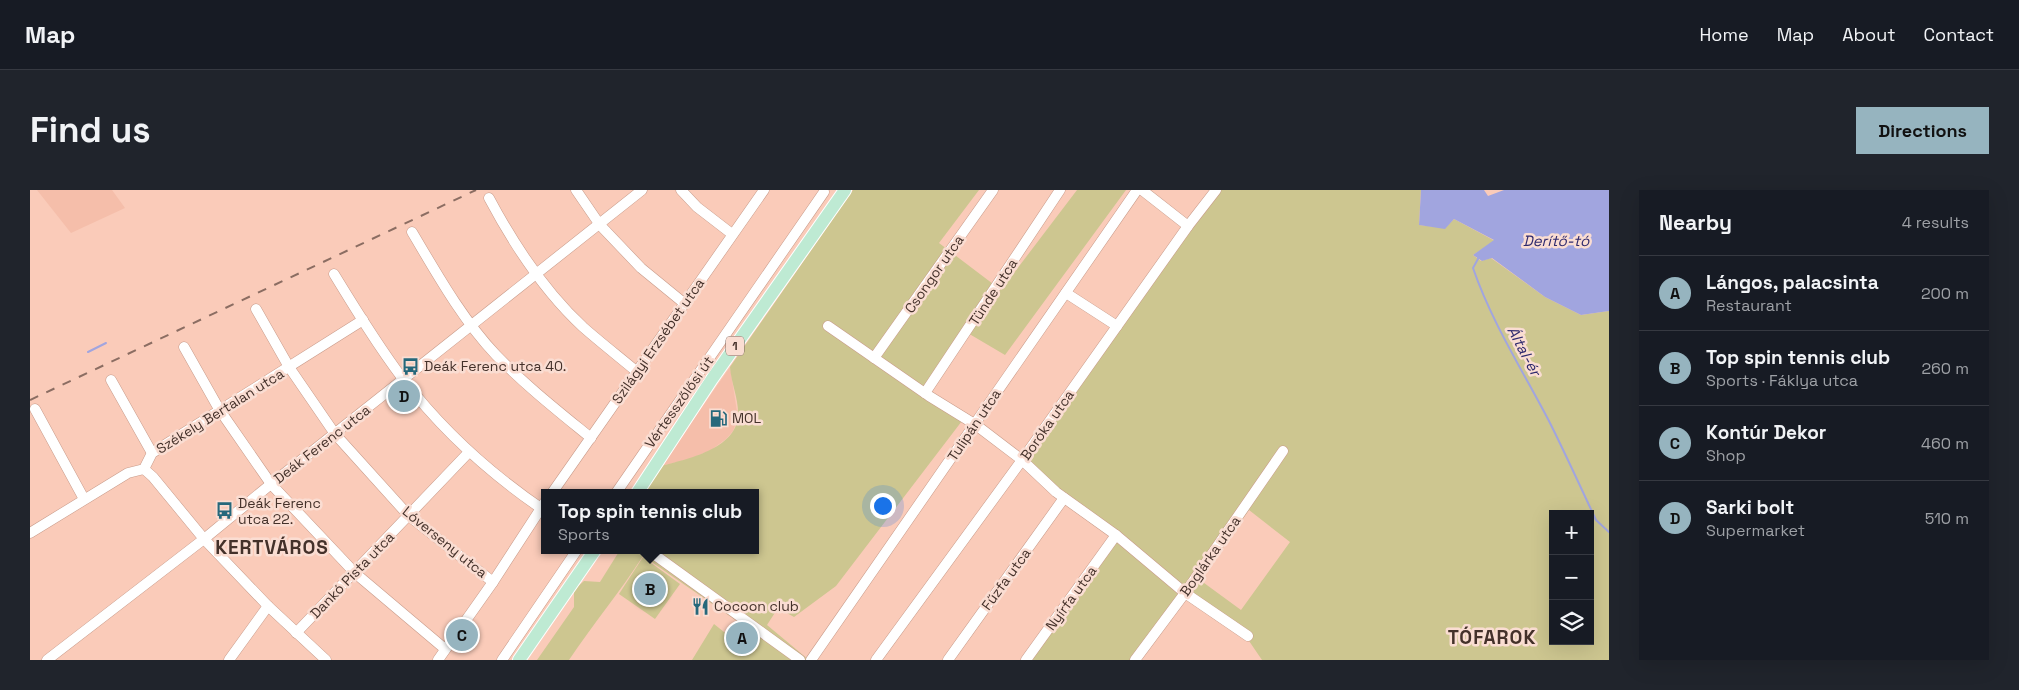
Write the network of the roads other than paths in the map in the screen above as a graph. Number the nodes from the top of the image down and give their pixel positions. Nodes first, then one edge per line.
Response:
1 (576, 190) edge
2 (642, 190) edge
3 (682, 190) edge
4 (764, 190) edge
5 (845, 190) edge
6 (994, 190) edge
7 (1060, 190) edge
8 (1137, 190) edge
9 (1142, 190) edge
10 (1216, 190) edge
11 (823, 191) edge
12 (489, 198) dead end
13 (837, 202) junction
14 (600, 225) junction
15 (1188, 226) junction
16 (412, 232) dead end
17 (732, 234) junction
18 (776, 262) junction
19 (789, 271) junction
20 (334, 274) dead end
21 (536, 275) junction
22 (1066, 293) junction
23 (685, 304) junction
24 (256, 309) dead end
25 (362, 320) junction
26 (472, 325) junction
27 (828, 326) dead end
28 (1117, 326) junction
29 (184, 347) dead end
30 (874, 358) junction
31 (289, 368) junction
32 (636, 371) junction
33 (111, 380) dead end
34 (404, 380) junction
35 (925, 393) junction
36 (35, 409) dead end
37 (219, 409) junction
38 (976, 425) junction
39 (335, 434) junction
40 (591, 438) junction
41 (1283, 451) dead end
42 (469, 452) junction
43 (152, 453) junction
44 (1022, 460) junction
45 (144, 469) junction
46 (271, 484) junction
47 (555, 489) edge
48 (619, 489) edge
49 (640, 489) edge
50 (1064, 498) junction
51 (84, 499) junction
52 (541, 505) edge
53 (541, 511) edge
54 (409, 516) junction
55 (30, 533) edge
56 (1116, 535) junction
57 (204, 539) junction
58 (574, 554) edge
59 (592, 554) edge
60 (654, 554) edge
61 (355, 572) junction
62 (493, 582) junction
63 (1184, 592) junction
64 (268, 606) junction
65 (296, 633) junction
66 (1248, 636) dead end
67 (446, 650) junction
68 (47, 660) edge
69 (229, 660) edge
70 (326, 660) edge
71 (438, 660) edge
72 (502, 660) edge
73 (519, 660) edge
74 (800, 660) edge
75 (811, 660) edge
76 (876, 660) edge
77 (948, 660) edge
78 (1026, 660) edge
79 (1135, 660) edge

1 - 14 street
2 - 14 street, Deák Ferenc utca
3 - 17 street
4 - 17 street, Szilágyi Erzsébet utca
5 - 13 main road, Vértesszőlősi út / 1
6 - 30 street, Csongor utca
7 - 35 street, Tünde utca
8 - 22 street, Tulipán utca
9 - 15 street
10 - 15 street, Boróka utca
11 - 13 street
11 - 18 street, Vértesszőlősi út
12 - 21 street
13 - 19 main road, Vértesszőlősi út / 1
14 - 21 street, Deák Ferenc utca
14 - 23 street
15 - 28 street, Boróka utca
16 - 26 street
17 - 23 street, Szilágyi Erzsébet utca
18 - 19 street
18 - 48 street, Vértesszőlősi út
19 - 49 main road, Vértesszőlősi út / 1
20 - 25 street
21 - 26 street, Deák Ferenc utca
21 - 32 street
22 - 28 street
22 - 38 street, Tulipán utca
23 - 32 street, Szilágyi Erzsébet utca
24 - 31 street, Lóverseny utca
25 - 31 street, Székely Bertalan utca
25 - 34 street
26 - 34 street, Deák Ferenc utca
26 - 40 street
27 - 30 street
28 - 44 street, Boróka utca
29 - 37 street
30 - 35 street
31 - 37 street, Székely Bertalan utca
31 - 39 street, Lóverseny utca
32 - 40 street, Szilágyi Erzsébet utca
33 - 43 street
34 - 39 street, Deák Ferenc utca
34 - 42 street
35 - 38 street
36 - 51 street
37 - 43 street, Székely Bertalan utca
37 - 46 street
38 - 44 street
38 - 75 street, Tulipán utca
39 - 46 street, Deák Ferenc utca
39 - 54 street, Lóverseny utca
40 - 47 street, Szilágyi Erzsébet utca
41 - 63 street, Boglárka utca
42 - 52 street
42 - 54 street, Dankó Pista utca
43 - 45 street, Székely Bertalan utca
44 - 50 street
44 - 76 street, Boróka utca
45 - 51 street
45 - 57 street
46 - 57 street, Deák Ferenc utca
46 - 61 street
50 - 56 street
50 - 77 street, Fűzfa utca
51 - 55 street
53 - 62 street
54 - 61 street, Dankó Pista utca
54 - 62 street, Lóverseny utca
56 - 63 street
56 - 78 street, Nyírfa utca
57 - 64 street
57 - 68 street, Deák Ferenc utca
58 - 72 street
59 - 73 main road
60 - 74 street
61 - 65 street, Dankó Pista utca
61 - 67 street
62 - 67 street
63 - 66 street
63 - 79 street, Boglárka utca
64 - 65 street
64 - 69 street
65 - 70 street
67 - 71 street

